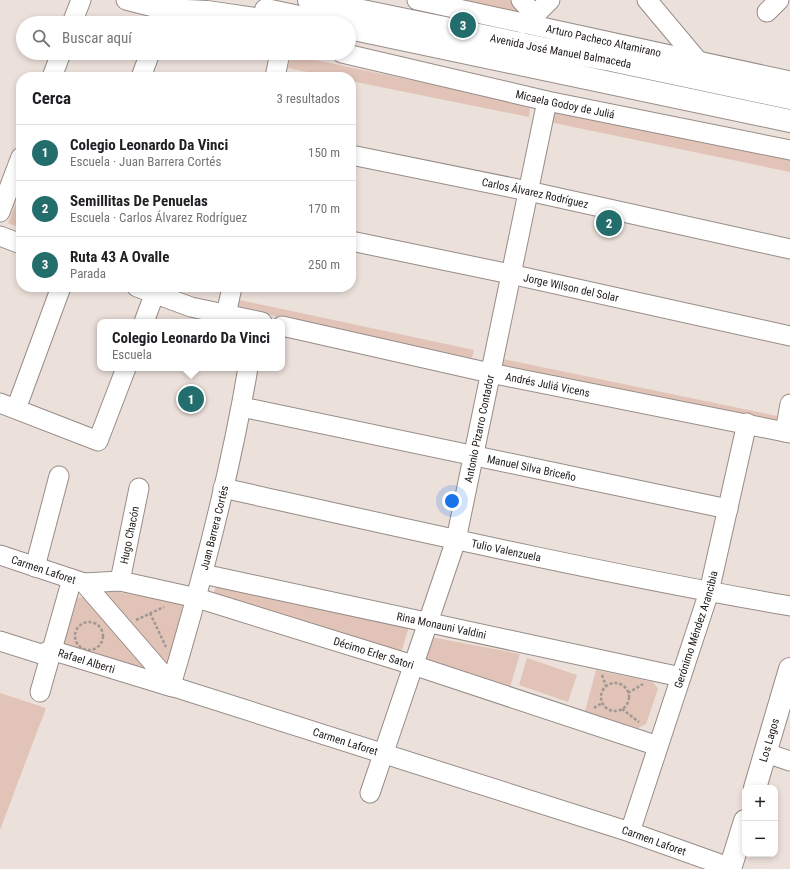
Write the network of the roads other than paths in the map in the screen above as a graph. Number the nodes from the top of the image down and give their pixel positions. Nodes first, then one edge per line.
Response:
1 (81, 0) edge
2 (126, 0) edge
3 (221, 0) edge
4 (417, 0) edge
5 (521, 0) edge
6 (550, 0) edge
7 (647, 0) edge
8 (314, 1) edge
9 (75, 16) edge
10 (163, 16) edge
11 (234, 16) edge
12 (295, 16) edge
13 (529, 19) junction
14 (356, 30) edge
15 (356, 56) edge
16 (58, 60) edge
17 (147, 60) edge
18 (279, 60) edge
19 (699, 62) junction
20 (54, 72) edge
21 (142, 72) edge
22 (276, 72) edge
23 (790, 81) edge
24 (790, 98) edge
25 (547, 101) junction
26 (790, 121) edge
27 (790, 150) edge
28 (356, 156) edge
29 (16, 170) edge
30 (528, 191) junction
31 (0, 212) edge
32 (0, 236) edge
33 (16, 242) edge
34 (356, 243) edge
35 (790, 249) edge
36 (510, 274) junction
37 (60, 292) edge
38 (155, 292) edge
39 (160, 292) edge
40 (231, 292) edge
41 (226, 315) junction
42 (145, 319) edge
43 (244, 319) edge
44 (285, 327) edge
45 (790, 336) edge
46 (125, 371) edge
47 (248, 371) edge
48 (490, 373) junction
49 (790, 404) edge
50 (8, 406) edge
51 (242, 406) junction
52 (747, 423) junction
53 (787, 432) edge
54 (473, 455) junction
55 (59, 476) dead end
56 (138, 488) dead end
57 (223, 488) junction
58 (728, 509) junction
59 (456, 540) junction
60 (0, 555) edge
61 (35, 567) junction
62 (203, 574) junction
63 (78, 581) junction
64 (120, 581) junction
65 (709, 592) junction
66 (193, 597) junction
67 (790, 606) edge
68 (428, 622) junction
69 (0, 641) edge
70 (51, 650) junction
71 (413, 665) junction
72 (790, 670) edge
73 (681, 677) junction
74 (173, 680) junction
75 (40, 692) dead end
76 (658, 746) junction
77 (383, 753) junction
78 (766, 754) junction
79 (790, 761) edge
80 (756, 785) edge
81 (370, 793) dead end
82 (742, 830) edge
83 (630, 832) junction
84 (730, 868) edge

1 - 9 street
2 - 10 street
3 - 12 main road
4 - 13 street, Arturo Pacheco Altamirano
5 - 13 street
6 - 13 street
7 - 19 street
8 - 24 main road, Avenida José Manuel Balmaceda
10 - 11 main road
13 - 19 street, Arturo Pacheco Altamirano
14 - 26 main road, Avenida José Manuel Balmaceda
15 - 25 street, Micaela Godoy de Juliá
16 - 20 street
17 - 21 street
18 - 22 street
19 - 23 street, Arturo Pacheco Altamirano
25 - 27 street, Micaela Godoy de Juliá
25 - 30 street, Antonio Pizarro Contador
28 - 30 street, Carlos Álvarez Rodríguez
29 - 31 street
30 - 35 street, Carlos Álvarez Rodríguez
30 - 36 street, Antonio Pizarro Contador
32 - 33 street
34 - 36 street, Jorge Wilson del Solar
36 - 45 street, Jorge Wilson del Solar
36 - 48 street, Antonio Pizarro Contador
37 - 50 street
38 - 42 street
39 - 41 street
40 - 41 street
41 - 43 street
44 - 48 street, Andrés Juliá Vicens
46 - 50 street
47 - 51 street, Juan Barrera Cortés
48 - 52 street, Andrés Juliá Vicens
48 - 54 street, Antonio Pizarro Contador
49 - 53 street
51 - 54 street, Manuel Silva Briceño
51 - 57 street, Juan Barrera Cortés
52 - 53 street, Andrés Juliá Vicens
52 - 58 street, Gerónimo Méndez Arancibia
54 - 58 street, Manuel Silva Briceño
54 - 59 street, Antonio Pizarro Contador
55 - 61 street
56 - 64 street, Hugo Chacón
57 - 59 street, Tulio Valenzuela
57 - 62 street, Juan Barrera Cortés
58 - 65 street, Gerónimo Méndez Arancibia
59 - 65 street, Tulio Valenzuela
59 - 68 street, Antonio Pizarro Contador
60 - 61 street, Carmen Laforet
61 - 63 street, Carmen Laforet
62 - 66 street, Juan Barrera Cortés
62 - 68 street, Rina Monauni Valdini
63 - 64 street, Décimo Erler Satori
63 - 70 street
63 - 74 street, Carmen Laforet
64 - 66 street, Décimo Erler Satori
65 - 67 street, Tulio Valenzuela
65 - 73 street, Gerónimo Méndez Arancibia
66 - 71 street, Décimo Erler Satori
66 - 74 street, Juan Barrera Cortés
68 - 71 street, Antonio Pizarro Contador
68 - 73 street, Rina Monauni Valdini
69 - 70 street, Rafael Alberti
70 - 74 street, Rafael Alberti
70 - 75 street
71 - 76 street, Décimo Erler Satori
71 - 77 street, Antonio Pizarro Contador
72 - 78 main road, Los Lagos
73 - 76 street, Gerónimo Méndez Arancibia
74 - 77 street, Carmen Laforet
76 - 83 street, Gerónimo Méndez Arancibia
77 - 81 street, Antonio Pizarro Contador
77 - 83 street, Carmen Laforet
78 - 79 street
78 - 80 main road, Los Lagos
82 - 84 main road
83 - 84 street, Carmen Laforet

